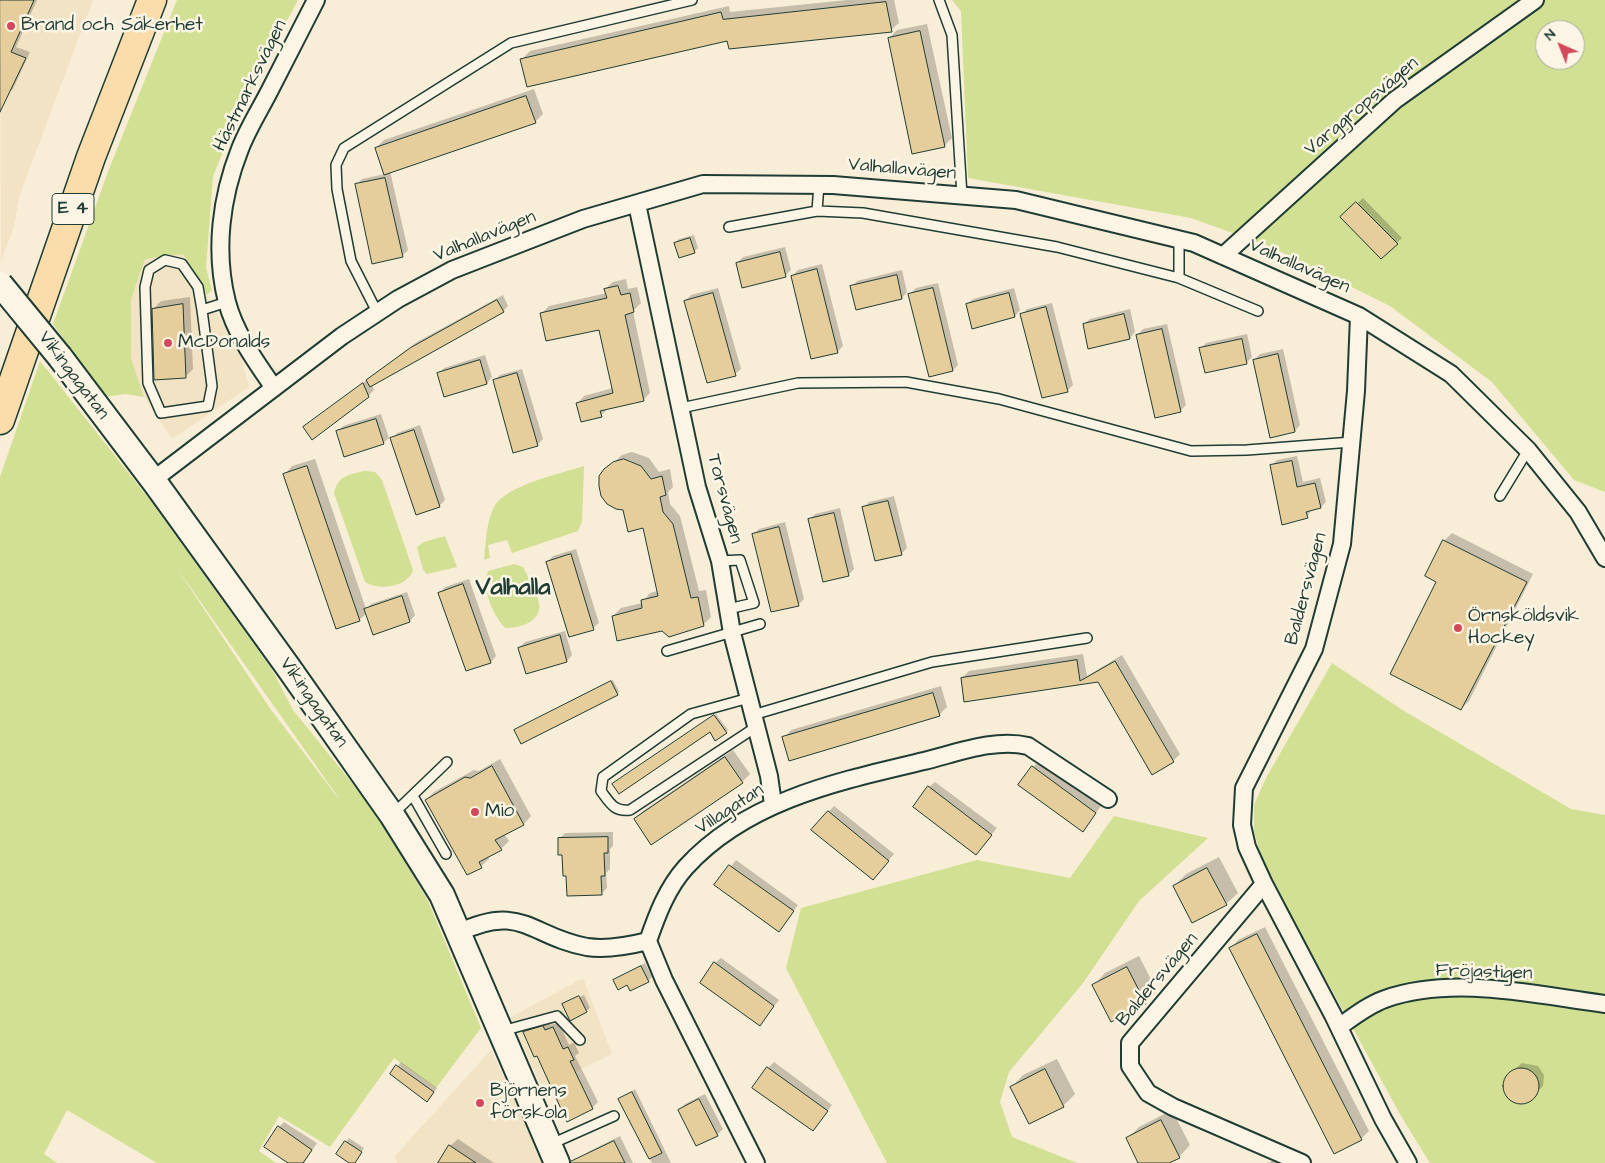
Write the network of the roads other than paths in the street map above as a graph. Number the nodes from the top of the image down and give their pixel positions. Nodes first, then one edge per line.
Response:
1 (152, 0) edge
2 (316, 0) edge
3 (692, 0) edge
4 (939, 0) edge
5 (1535, 0) edge
6 (819, 184) junction
7 (962, 196) junction
8 (636, 204) junction
9 (817, 211) junction
10 (730, 227) dead end
11 (1179, 239) junction
12 (1223, 256) junction
13 (1179, 278) junction
14 (0, 284) edge
15 (227, 302) junction
16 (202, 310) junction
17 (1258, 311) dead end
18 (377, 312) junction
19 (1359, 316) junction
20 (274, 388) junction
21 (681, 408) junction
22 (0, 420) edge
23 (1352, 442) junction
24 (1528, 450) junction
25 (153, 480) junction
26 (1500, 496) dead end
27 (1605, 558) edge
28 (720, 561) junction
29 (728, 609) junction
30 (760, 624) dead end
31 (732, 633) junction
32 (1087, 638) dead end
33 (667, 651) dead end
34 (749, 698) junction
35 (755, 721) junction
36 (447, 762) dead end
37 (413, 796) junction
38 (1108, 799) dead end
39 (773, 804) junction
40 (392, 815) junction
41 (446, 854) dead end
42 (1264, 884) junction
43 (458, 933) junction
44 (648, 941) junction
45 (1605, 1004) edge
46 (1339, 1027) junction
47 (500, 1031) junction
48 (580, 1040) dead end
49 (614, 1116) dead end
50 (553, 1154) edge
51 (756, 1163) edge
52 (1302, 1163) edge
53 (1408, 1163) edge

1 - 22 highway, E 4
2 - 15 street, Hästmarksvägen
3 - 18 lane
4 - 7 lane
5 - 12 street, Varggropsvägen
6 - 7 street, Valhallavägen
6 - 8 street, Valhallavägen
6 - 9 lane
7 - 11 street, Valhallavägen
8 - 18 street, Valhallavägen
8 - 21 street, Torsvägen
9 - 10 lane
9 - 13 lane
11 - 12 street, Valhallavägen
11 - 13 lane
12 - 19 street, Valhallavägen
13 - 17 lane
14 - 25 street, Vikingagatan, bridge
15 - 16 lane
15 - 20 street, Hästmarksvägen
16 - 16 lane
18 - 20 street, Valhallavägen
19 - 23 street, Baldersvägen
19 - 24 street, Valhallavägen
20 - 25 street, Valhallavägen
21 - 23 lane
21 - 28 street, Torsvägen
23 - 42 street, Baldersvägen
24 - 26 lane
24 - 27 street, Valhallavägen
25 - 40 street, Vikingagatan
28 - 29 street, Torsvägen
28 - 29 lane
29 - 31 street, Torsvägen
30 - 31 lane
31 - 33 lane
31 - 34 street, Torsvägen
32 - 35 lane
34 - 35 street, Torsvägen
34 - 35 lane
35 - 39 street, Torsvägen
36 - 37 lane
37 - 40 lane
37 - 41 lane
38 - 39 street, Villagatan
39 - 44 street, Villagatan
40 - 43 street, Vikingagatan
42 - 46 street, Baldersvägen
42 - 52 street, Baldersvägen
43 - 44 street
43 - 47 street, Vikingagatan
44 - 51 street
45 - 46 street, Fröjastigen
46 - 53 street, Baldersvägen
47 - 48 lane
47 - 50 street, Vikingagatan
49 - 50 lane

